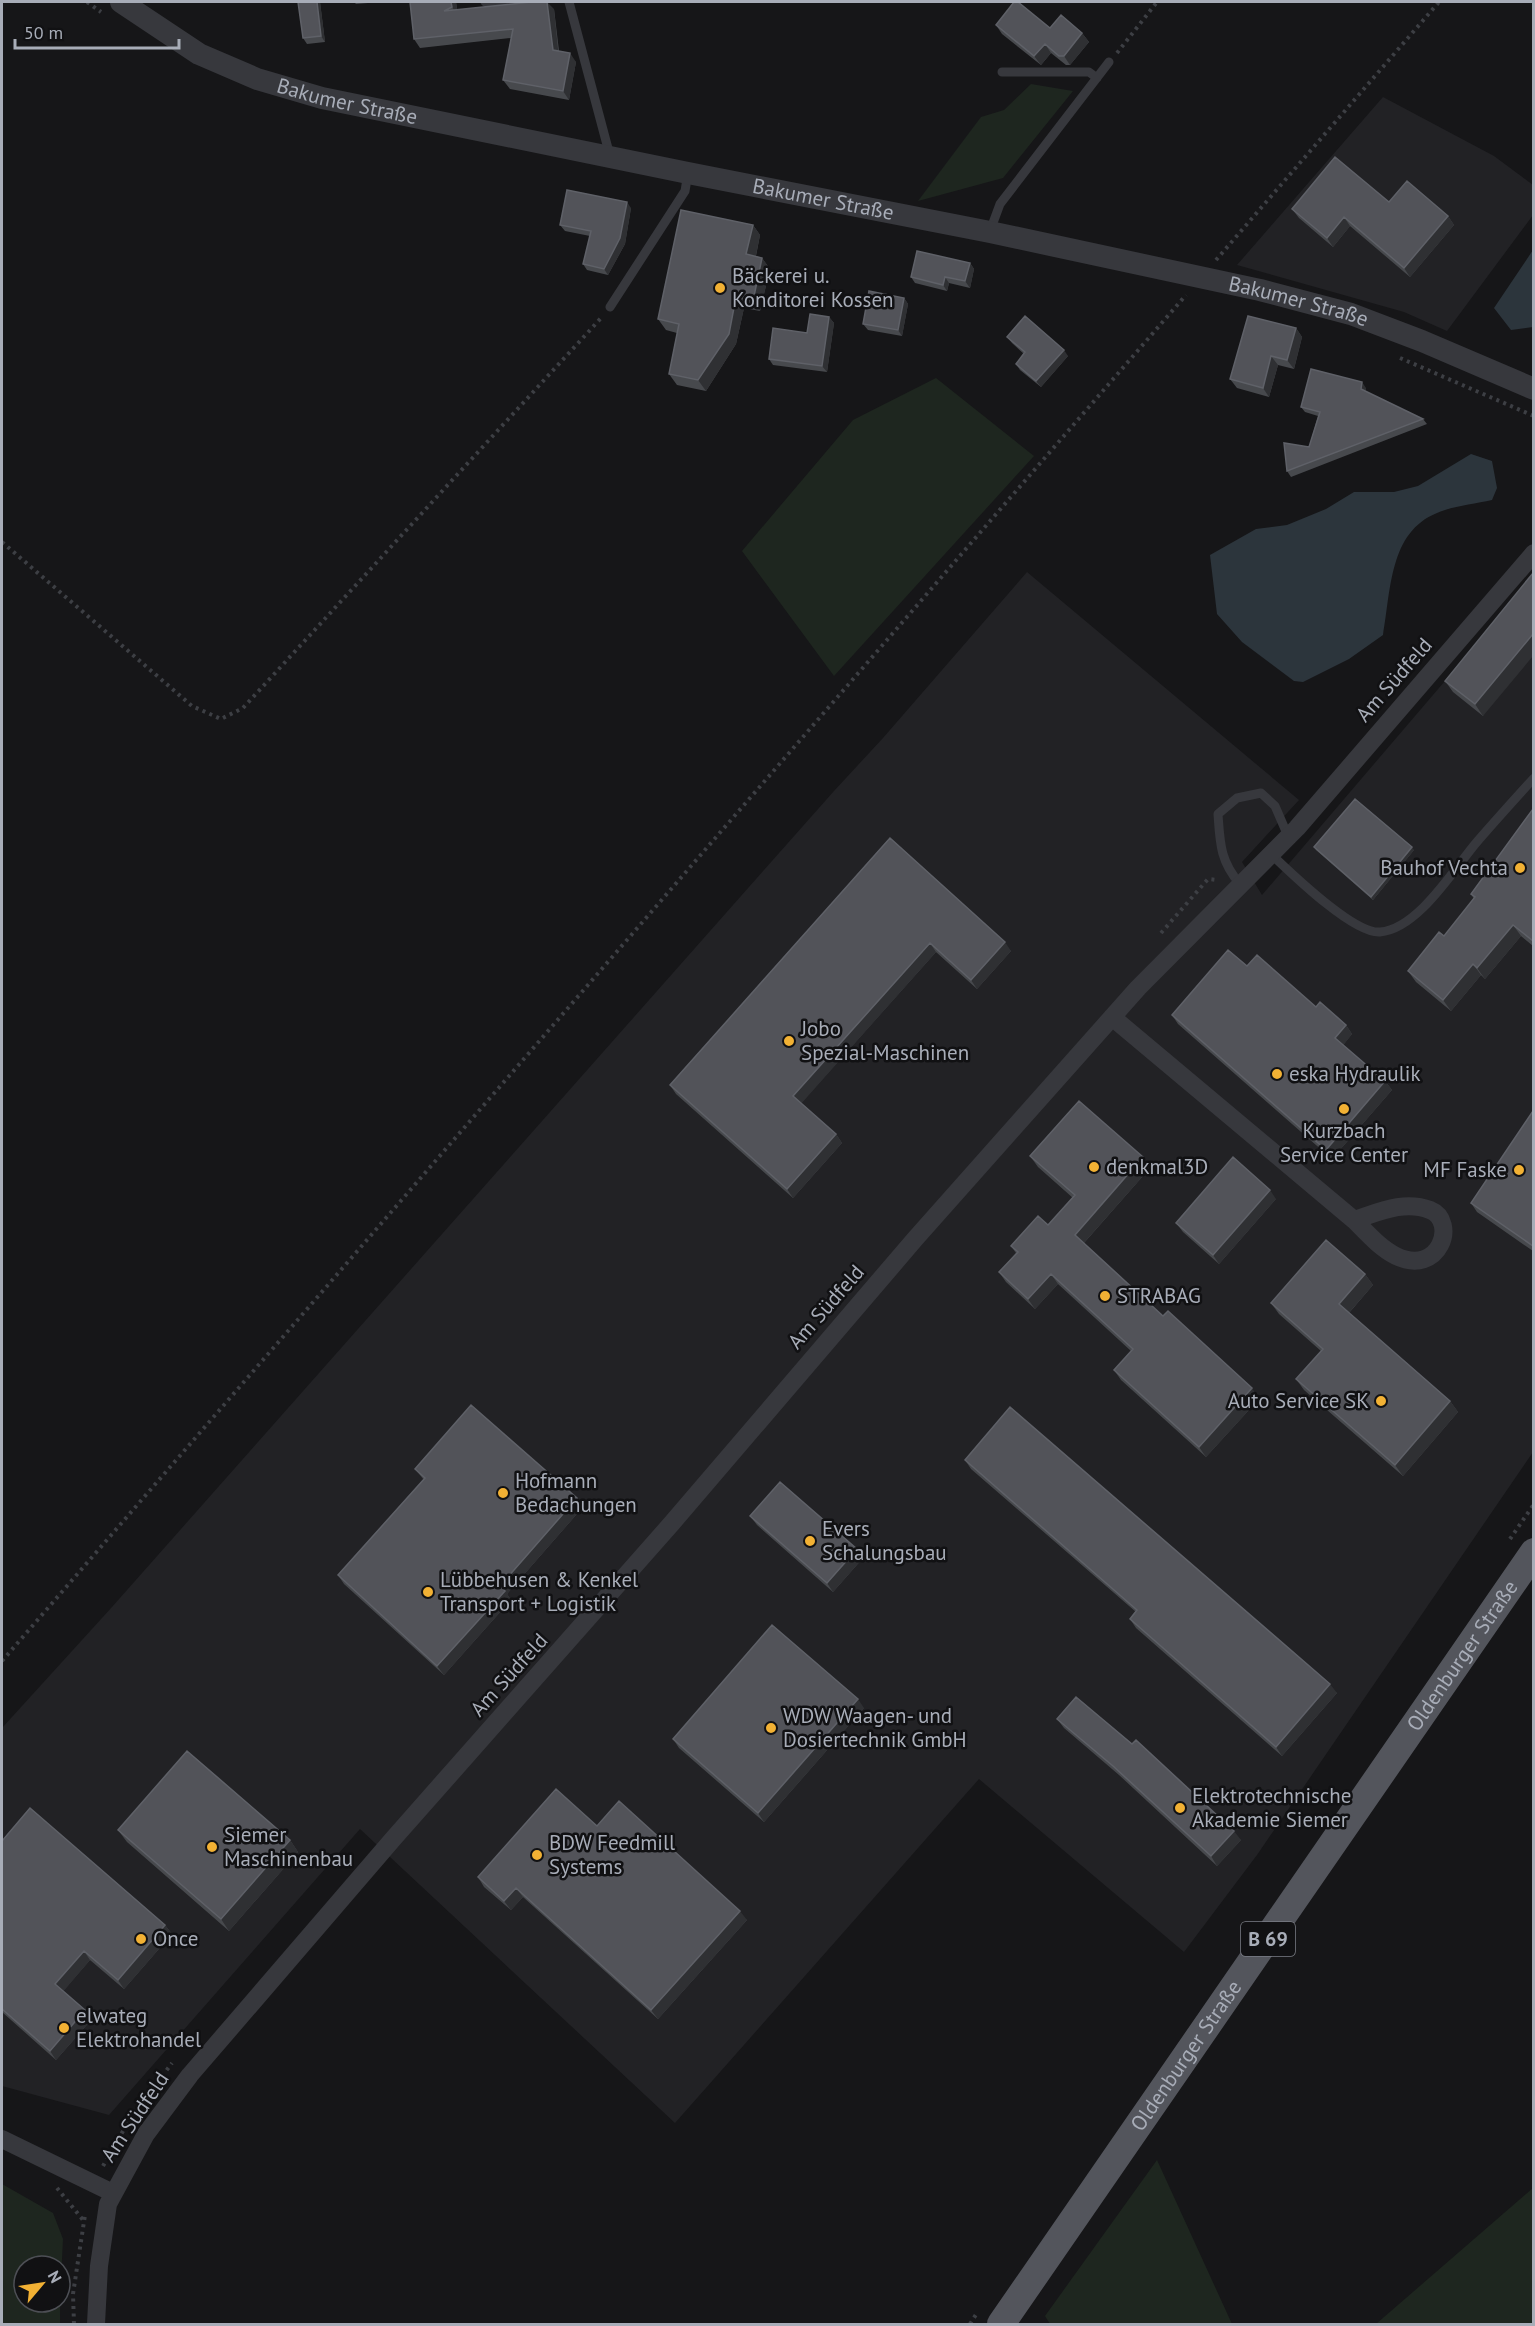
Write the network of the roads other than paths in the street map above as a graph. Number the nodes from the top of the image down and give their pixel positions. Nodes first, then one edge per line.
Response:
1 (121, 2) edge
2 (484, 2) edge
3 (521, 2) edge
4 (569, 2) edge
5 (1109, 62) road end
6 (1002, 72) dead end
7 (1097, 78) junction
8 (611, 157) junction
9 (688, 173) junction
10 (990, 232) junction
11 (610, 308) road end
12 (1533, 389) edge
13 (1533, 553) edge
14 (1533, 778) edge
15 (1288, 836) junction
16 (1270, 853) junction
17 (1240, 884) junction
18 (1112, 1017) junction
19 (1354, 1220) dead end
20 (1533, 1552) edge
21 (2, 2139) edge
22 (112, 2193) junction
23 (96, 2325) edge
24 (1001, 2325) edge

1 - 8 street, Bakumer Straße
2 - 3 lane
4 - 8 lane
5 - 7 lane
6 - 7 lane
7 - 10 lane
8 - 9 street, Bakumer Straße
9 - 10 street, Bakumer Straße
9 - 11 lane
10 - 12 street, Bakumer Straße
13 - 15 street, Am Südfeld
14 - 16 lane
15 - 16 street, Am Südfeld
15 - 17 lane
16 - 17 street, Am Südfeld
17 - 18 street, Am Südfeld
18 - 19 street
18 - 22 street, Am Südfeld
20 - 24 main road, Oldenburger Straße / B 69
21 - 22 street
22 - 23 street, Am Südfeld

